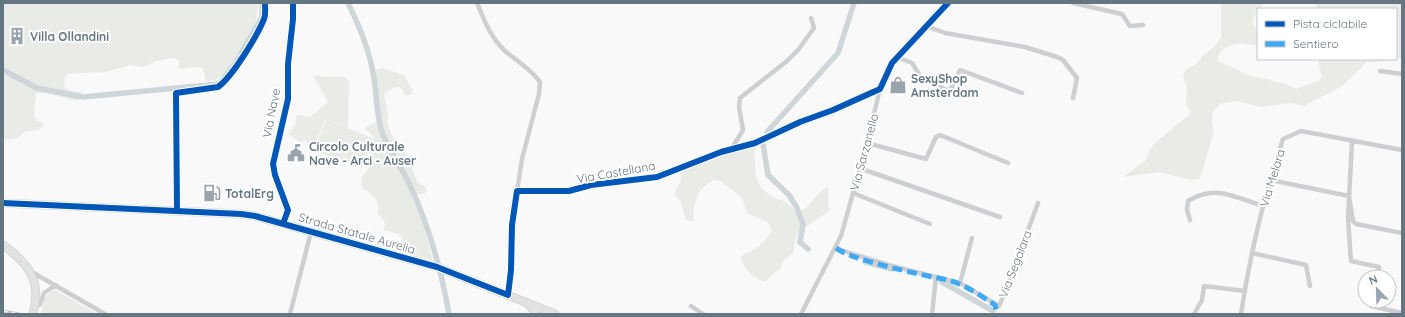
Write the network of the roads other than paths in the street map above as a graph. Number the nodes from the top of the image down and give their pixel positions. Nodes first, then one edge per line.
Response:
1 (293, 3) edge
2 (477, 3) edge
3 (948, 3) edge
4 (1073, 3) edge
5 (811, 18) dead end
6 (1143, 25) dead end
7 (926, 26) junction
8 (897, 58) junction
9 (1380, 71) dead end
10 (1402, 74) edge
11 (880, 89) junction
12 (176, 93) dead end
13 (1022, 93) dead end
14 (1073, 98) dead end
15 (1352, 142) junction
16 (867, 143) junction
17 (732, 148) junction
18 (1402, 150) edge
19 (1008, 163) dead end
20 (859, 168) junction
21 (1270, 180) junction
22 (517, 191) junction
23 (853, 193) junction
24 (1349, 196) junction
25 (1038, 203) dead end
26 (3, 204) edge
27 (1263, 206) junction
28 (177, 211) junction
29 (1000, 217) dead end
30 (1190, 220) dead end
31 (283, 224) junction
32 (930, 224) dead end
33 (311, 232) junction
34 (1402, 233) edge
35 (972, 238) dead end
36 (3, 245) edge
37 (836, 248) junction
38 (1252, 253) junction
39 (1379, 269) edge
40 (29, 270) junction
41 (936, 277) junction
42 (960, 282) junction
43 (56, 285) junction
44 (1310, 286) dead end
45 (1245, 291) junction
46 (508, 296) junction
47 (528, 303) junction
48 (691, 306) dead end
49 (1384, 309) edge
50 (34, 310) edge
51 (553, 313) edge
52 (1402, 313) edge
53 (105, 314) edge
54 (290, 314) edge
55 (536, 314) edge
56 (704, 314) edge
57 (801, 314) edge
58 (932, 314) edge
59 (1194, 314) edge
60 (1241, 314) edge

1 - 31 street, Via Nave
2 - 22 street
3 - 7 street, Via Sarzanello
4 - 6 street
5 - 17 street
7 - 8 street, Via Sarzanello
7 - 14 street
8 - 11 street, Via Sarzanello
8 - 13 street
9 - 10 street
11 - 16 street, Via Sarzanello
11 - 17 street, Via Castellana
12 - 28 street
15 - 18 street, Via Melara
15 - 21 street, Via Melara
15 - 24 street
16 - 19 street
16 - 20 street, Via Sarzanello
17 - 22 street, Via Castellana
20 - 23 street, Via Sarzanello
20 - 29 street
21 - 24 street
21 - 27 street, Via Melara
22 - 46 street
23 - 32 street
23 - 37 street, Via Sarzanello
24 - 34 street
24 - 39 street
25 - 42 street, Via Segalara
26 - 28 main road, Strada Statale Aurelia
27 - 30 street
27 - 38 street, Via Melara
28 - 31 main road, Strada Statale Aurelia
31 - 33 main road, Strada Statale Aurelia
33 - 46 main road, Strada Statale Aurelia
33 - 54 street
35 - 42 street
36 - 40 main road
37 - 41 street, Via Segalara
37 - 57 street, Via Sarzanello
38 - 44 street
38 - 45 street, Via Melara
40 - 43 street
40 - 50 main road
41 - 42 street, Via Segalara
41 - 58 street
43 - 50 street
43 - 53 street
45 - 59 street
45 - 60 street, Via Melara
46 - 47 main road, Strada Statale Aurelia
47 - 51 main road, Strada Statale Aurelia
47 - 55 main road
48 - 56 street
49 - 52 street

